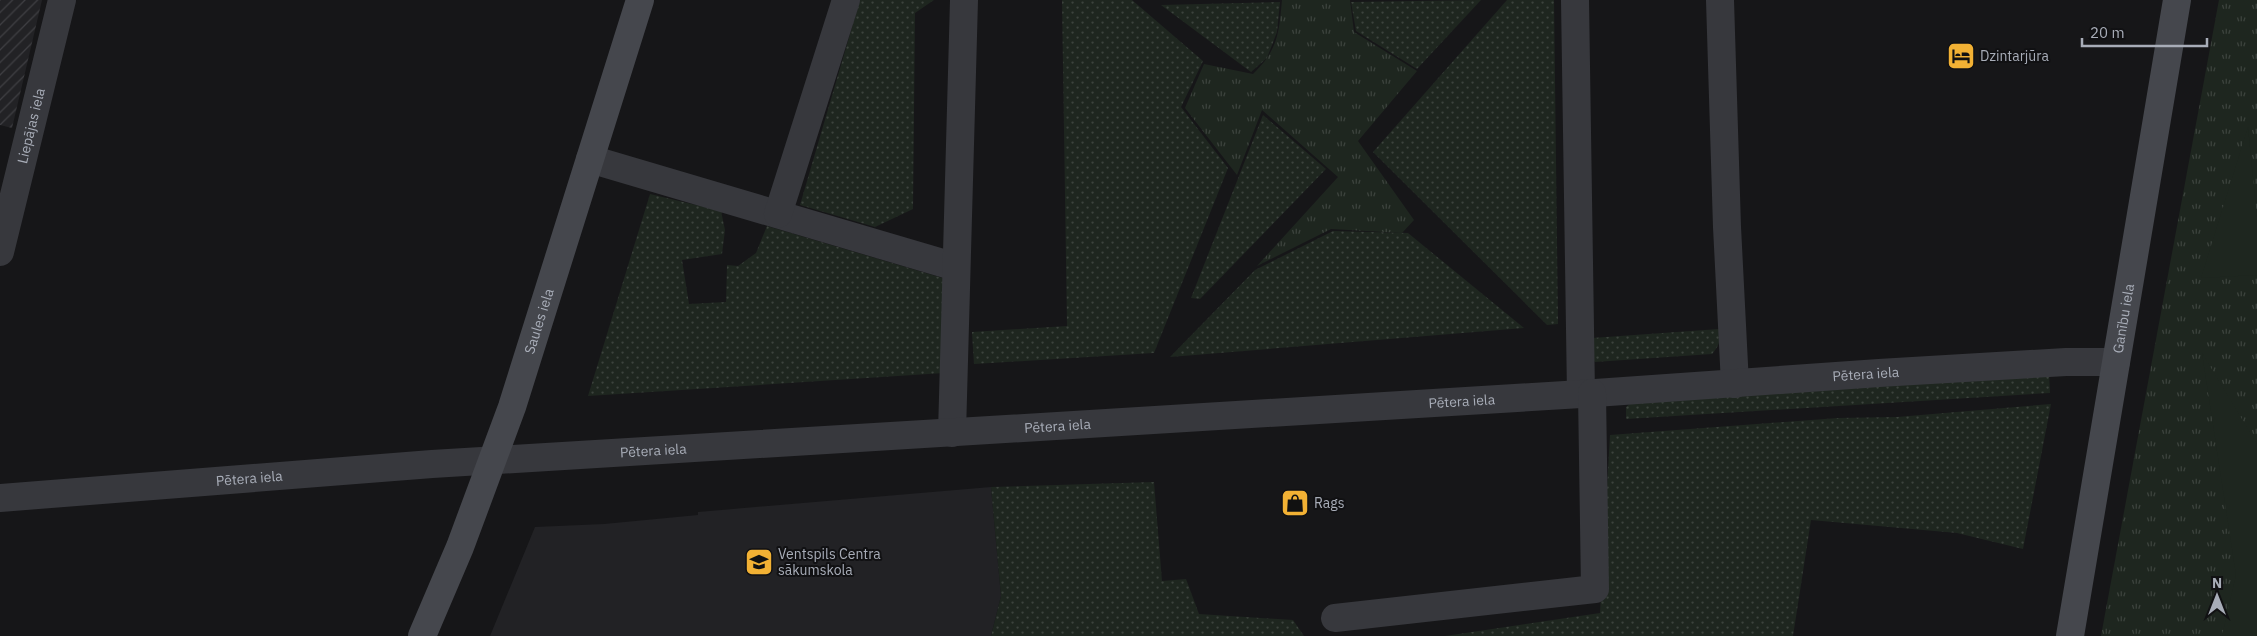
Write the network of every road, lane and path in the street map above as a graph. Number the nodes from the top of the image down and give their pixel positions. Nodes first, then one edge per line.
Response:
1 (62, 0) edge
2 (640, 0) edge
3 (846, 0) edge
4 (964, 0) edge
5 (1575, 0) edge
6 (1720, 0) edge
7 (2177, 0) edge
8 (590, 159) junction
9 (778, 214) junction
10 (0, 252) edge
11 (956, 267) junction
12 (2116, 362) junction
13 (1735, 384) junction
14 (1587, 394) junction
15 (952, 433) junction
16 (492, 460) junction
17 (0, 498) edge
18 (1335, 618) dead end
19 (422, 636) edge
20 (2070, 636) edge

1 - 10 street, Liepājas iela
2 - 8 street, Saules iela
3 - 9 street
4 - 11 street
5 - 14 street
6 - 13 street
7 - 12 street, Ganību iela
8 - 9 street
8 - 16 street, Saules iela
9 - 11 street
11 - 15 street
12 - 13 street, Pētera iela
12 - 20 street, Ganību iela
13 - 14 street, Pētera iela
14 - 15 street, Pētera iela
14 - 18 street
15 - 16 street, Pētera iela
16 - 17 street, Pētera iela
16 - 19 street, Saules iela

